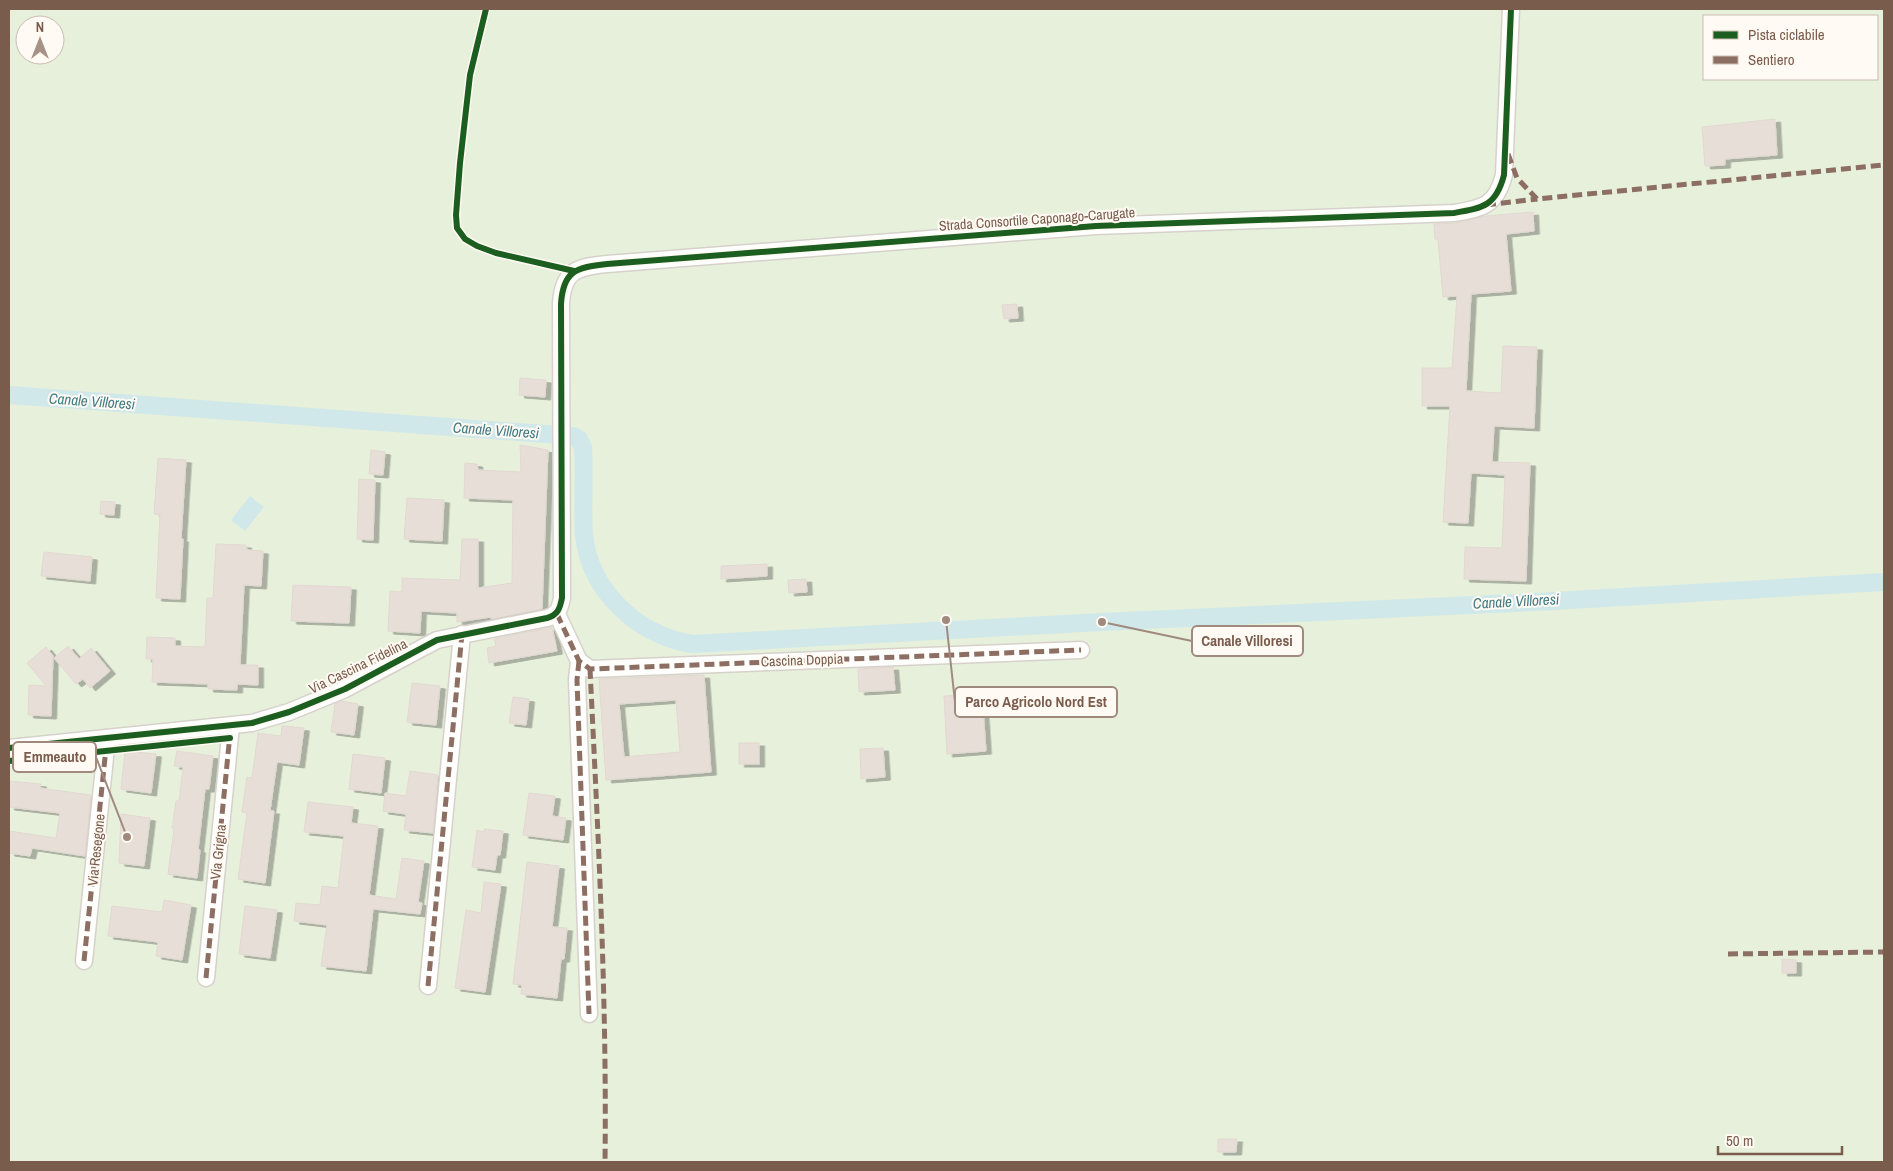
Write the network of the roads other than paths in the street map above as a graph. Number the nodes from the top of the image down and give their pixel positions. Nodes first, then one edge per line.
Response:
1 (1511, 9) edge
2 (556, 614) junction
3 (462, 634) junction
4 (1081, 650) dead end
5 (579, 661) junction
6 (231, 726) junction
7 (107, 738) junction
8 (9, 748) edge
9 (84, 962) dead end
10 (206, 978) dead end
11 (428, 986) dead end
12 (589, 1014) dead end

1 - 2 street, Strada Consortile Caponago-Carugate
2 - 3 street, Via Cascina Fidelina
2 - 5 street
3 - 6 street, Via Cascina Fidelina
3 - 11 street
4 - 5 street, Cascina Doppia
5 - 12 street
6 - 7 street, Via Cascina Fidelina
6 - 10 street, Via Grigna
7 - 8 street, Via Cascina Fidelina
7 - 9 street, Via Resegone

